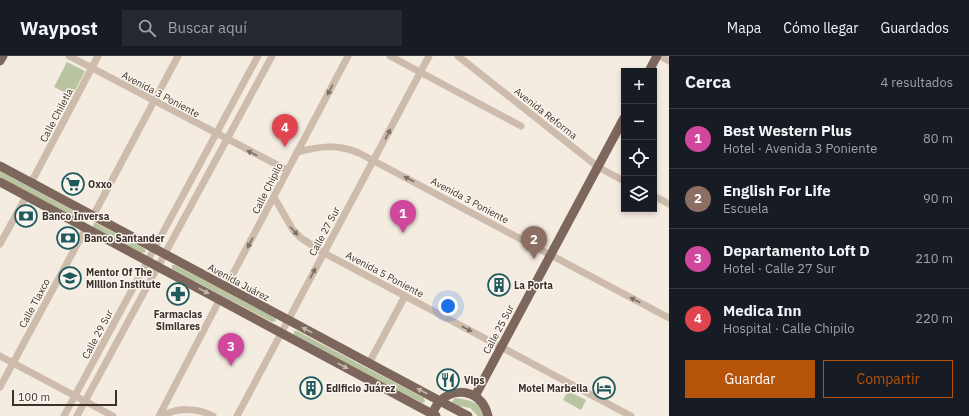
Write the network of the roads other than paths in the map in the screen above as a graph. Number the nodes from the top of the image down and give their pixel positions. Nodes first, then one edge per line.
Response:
1 (3, 56) edge
2 (69, 56) edge
3 (98, 56) edge
4 (178, 56) edge
5 (258, 56) edge
6 (272, 56) edge
7 (348, 56) edge
8 (390, 56) edge
9 (429, 56) edge
10 (458, 56) edge
11 (657, 56) edge
12 (660, 56) edge
13 (0, 61) edge
14 (669, 61) edge
15 (92, 68) junction
16 (651, 68) edge
17 (421, 72) junction
18 (154, 101) junction
19 (621, 124) edge
20 (521, 126) dead end
21 (216, 134) junction
22 (226, 139) junction
23 (297, 152) junction
24 (373, 160) junction
25 (0, 166) edge
26 (598, 167) junction
27 (287, 170) junction
28 (621, 178) edge
29 (0, 182) edge
30 (31, 183) junction
31 (26, 195) junction
32 (274, 197) junction
33 (657, 198) edge
34 (669, 204) edge
35 (93, 216) junction
36 (86, 228) junction
37 (0, 244) edge
38 (154, 249) junction
39 (324, 253) junction
40 (164, 254) junction
41 (550, 255) junction
42 (147, 261) junction
43 (157, 266) junction
44 (226, 287) junction
45 (405, 296) junction
46 (220, 299) junction
47 (669, 318) edge
48 (288, 320) junction
49 (281, 333) junction
50 (501, 347) junction
51 (0, 356) edge
52 (13, 363) junction
53 (370, 363) junction
54 (0, 387) edge
55 (75, 396) junction
56 (475, 396) junction
57 (85, 401) junction
58 (440, 401) junction
59 (433, 415) edge
60 (64, 416) edge
61 (77, 416) edge
62 (113, 416) edge
63 (159, 416) edge
64 (163, 416) edge
65 (213, 416) edge
66 (236, 416) edge
67 (468, 416) edge
68 (488, 416) edge
69 (631, 416) edge

1 - 13 main road
2 - 15 street, Avenida 3 Poniente
3 - 15 street, Calle Chiletla
4 - 18 street
5 - 21 street, Calle 29 Sur
6 - 22 street
7 -> 23 street, Calle Chipilo
8 - 17 street
9 - 17 street, Calle 27 Sur
10 - 26 street, Avenida Reforma
11 - 16 main road
12 - 14 street
15 - 18 street, Avenida 3 Poniente
15 - 30 street, Calle Chiletla
17 - 20 street
24 -> 17 street, Calle 27 Sur
18 - 21 street, Avenida 3 Poniente
18 - 35 street
19 - 26 main road, Calle 25 Sur
21 - 22 street, Avenida 3 Poniente
21 - 38 street, Calle 29 Sur
27 -> 22 street, Avenida 3 Poniente
22 - 40 street
23 - 24 street, Avenida 3 Poniente
23 - 27 street, Calle Chipilo
24 - 39 street, Calle 27 Sur
41 -> 24 street, Avenida 3 Poniente
25 - 30 main road, Avenida Juárez
26 - 28 street, Avenida Reforma
26 - 41 main road, Calle 25 Sur
27 - 32 street, Calle Chipilo
29 - 31 main road
30 - 35 main road, Avenida Juárez
31 - 36 main road
31 - 37 street
32 -> 39 street, Avenida 5 Poniente
32 -> 44 street, Calle Chipilo
33 - 34 street
35 - 38 main road, Avenida Juárez
36 - 42 main road
36 - 52 street, Calle Tlaxco
38 - 40 main road, Avenida Juárez
38 - 42 street, Calle 29 Sur
39 - 45 street, Avenida 5 Poniente
48 -> 39 street, Calle 27 Sur
40 - 43 street
40 - 44 main road, Avenida Juárez
47 -> 41 street, Avenida 3 Poniente
41 - 50 main road, Calle 25 Sur
42 - 43 main road
42 - 55 street, Calle 29 Sur
43 -> 46 main road
43 - 57 street
44 - 48 main road, Avenida Juárez
45 -> 50 street, Avenida 5 Poniente
45 - 53 street
46 - 49 main road
46 - 63 street
48 - 49 street, Calle 27 Sur
53 -> 48 main road, Avenida Juárez
49 -> 59 main road
49 - 66 street, Calle 27 Sur
50 - 56 main road, Calle 25 Sur
50 - 69 street, Avenida 5 Poniente
51 - 52 street
52 - 54 street, Calle Tlaxco
52 - 55 street
58 -> 53 main road, Avenida Juárez
55 - 57 street
55 - 60 street, Calle 29 Sur
56 - 58 main road
56 - 68 main road
57 - 61 street
57 - 62 street
58 - 59 main road
58 - 67 main road, Avenida Juárez
64 - 65 street

